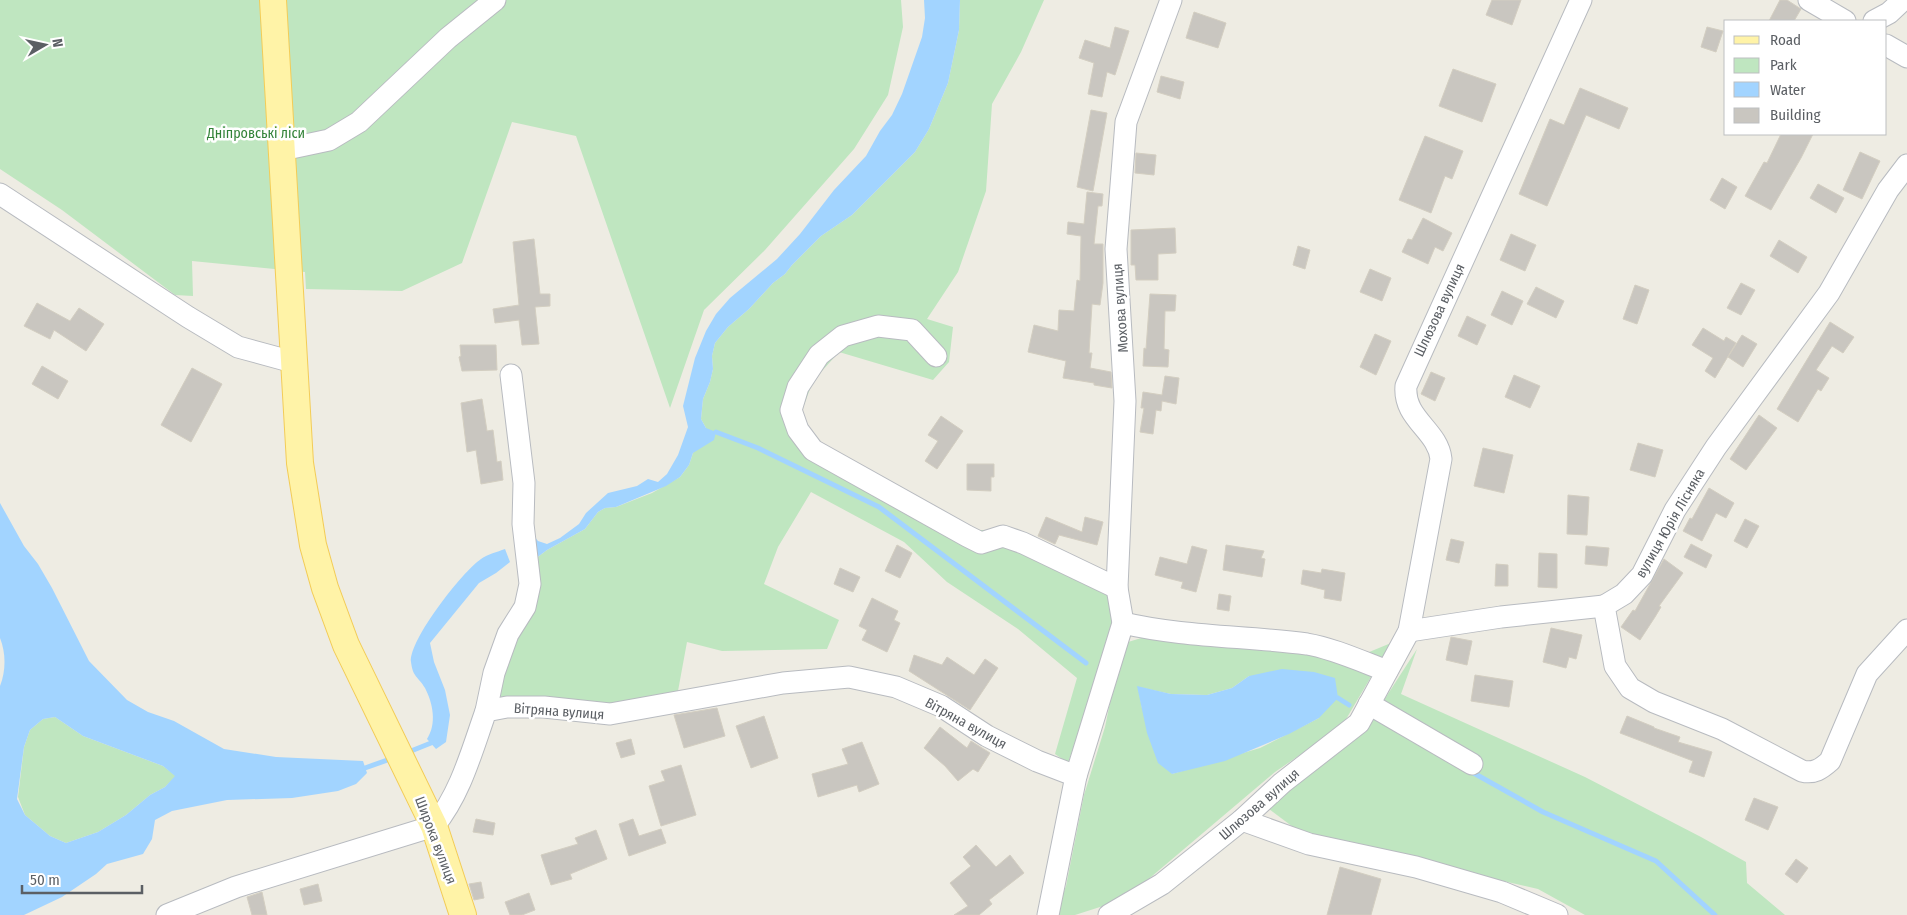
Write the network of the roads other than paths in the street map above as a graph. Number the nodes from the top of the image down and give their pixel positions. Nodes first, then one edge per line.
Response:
1 (273, 0) edge
2 (494, 0) edge
3 (1170, 0) edge
4 (1581, 0) edge
5 (1809, 0) edge
6 (1903, 0) edge
7 (1843, 20) edge
8 (1876, 20) edge
9 (1887, 46) edge
10 (1907, 58) edge
11 (282, 150) junction
12 (1907, 165) edge
13 (0, 194) edge
14 (936, 356) dead end
15 (293, 362) junction
16 (510, 375) dead end
17 (1117, 588) junction
18 (1604, 606) junction
19 (1123, 623) junction
20 (1907, 630) edge
21 (1409, 631) junction
22 (1387, 671) junction
23 (1369, 704) junction
24 (486, 711) junction
25 (1472, 764) dead end
26 (1076, 776) junction
27 (1242, 820) junction
28 (434, 826) junction
29 (1544, 912) edge
30 (167, 915) edge
31 (463, 915) edge
32 (1048, 915) edge
33 (1109, 915) edge

1 - 11 main road, Широка вулиця
2 - 11 street
3 - 17 street, Мохова вулиця
4 - 21 street, Шлюзова вулиця
5 - 7 street
6 - 8 street
9 - 10 street
11 - 15 main road, Широка вулиця
12 - 18 street, вулиця Юрія Лісняка
13 - 15 street
14 - 17 street
15 - 28 main road, Широка вулиця
16 - 24 street
17 - 19 street, Мохова вулиця
18 - 20 street
18 - 21 street
19 - 22 street
19 - 26 street
21 - 22 street, Шлюзова вулиця
22 - 23 street, Шлюзова вулиця
23 - 25 street
23 - 27 street, Шлюзова вулиця
24 - 26 street, Вітряна вулиця
24 - 28 street
26 - 32 street
27 - 29 street
27 - 33 street, Шлюзова вулиця
28 - 30 street
28 - 31 main road, Широка вулиця

